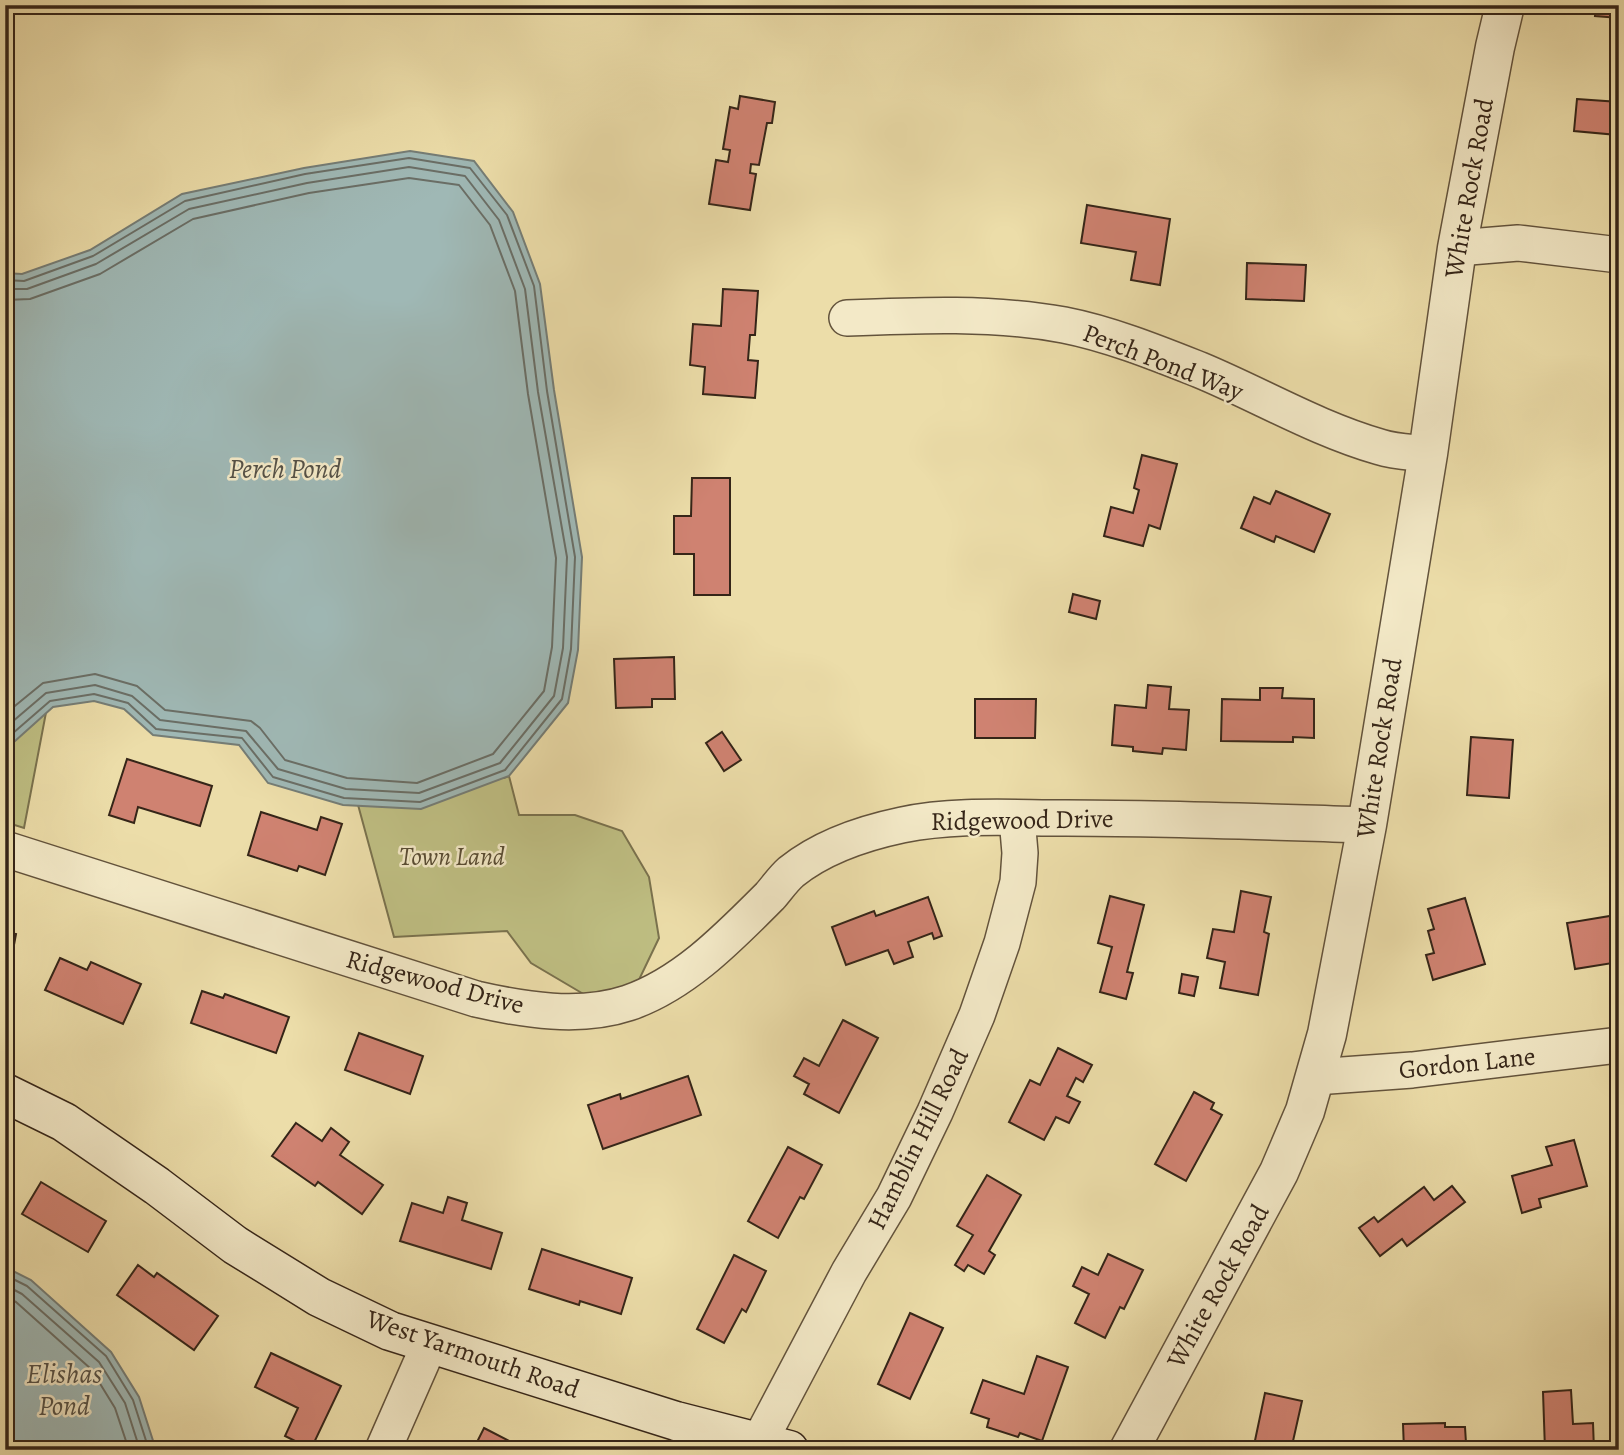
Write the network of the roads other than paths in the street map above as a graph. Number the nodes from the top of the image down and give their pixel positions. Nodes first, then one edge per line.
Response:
1 (1505, 5) edge
2 (1457, 248) junction
3 (1619, 255) edge
4 (847, 318) dead end
5 (1428, 454) junction
6 (1017, 818) junction
7 (1367, 825) junction
8 (5, 849) edge
9 (1619, 1045) edge
10 (1315, 1077) junction
11 (5, 1093) edge
12 (430, 1343) junction
13 (768, 1447) edge
14 (383, 1450) edge
15 (1129, 1450) edge

1 - 2 street, White Rock Road
2 - 3 street
2 - 5 street, White Rock Road
4 - 5 street, Perch Pond Way
5 - 7 street, White Rock Road
6 - 7 street, Ridgewood Drive
6 - 8 street, Ridgewood Drive
6 - 13 street, Hamblin Hill Road
7 - 10 street, White Rock Road
9 - 10 street, Gordon Lane
10 - 15 street, White Rock Road
11 - 12 street, West Yarmouth Road
12 - 13 street, West Yarmouth Road
12 - 14 street

